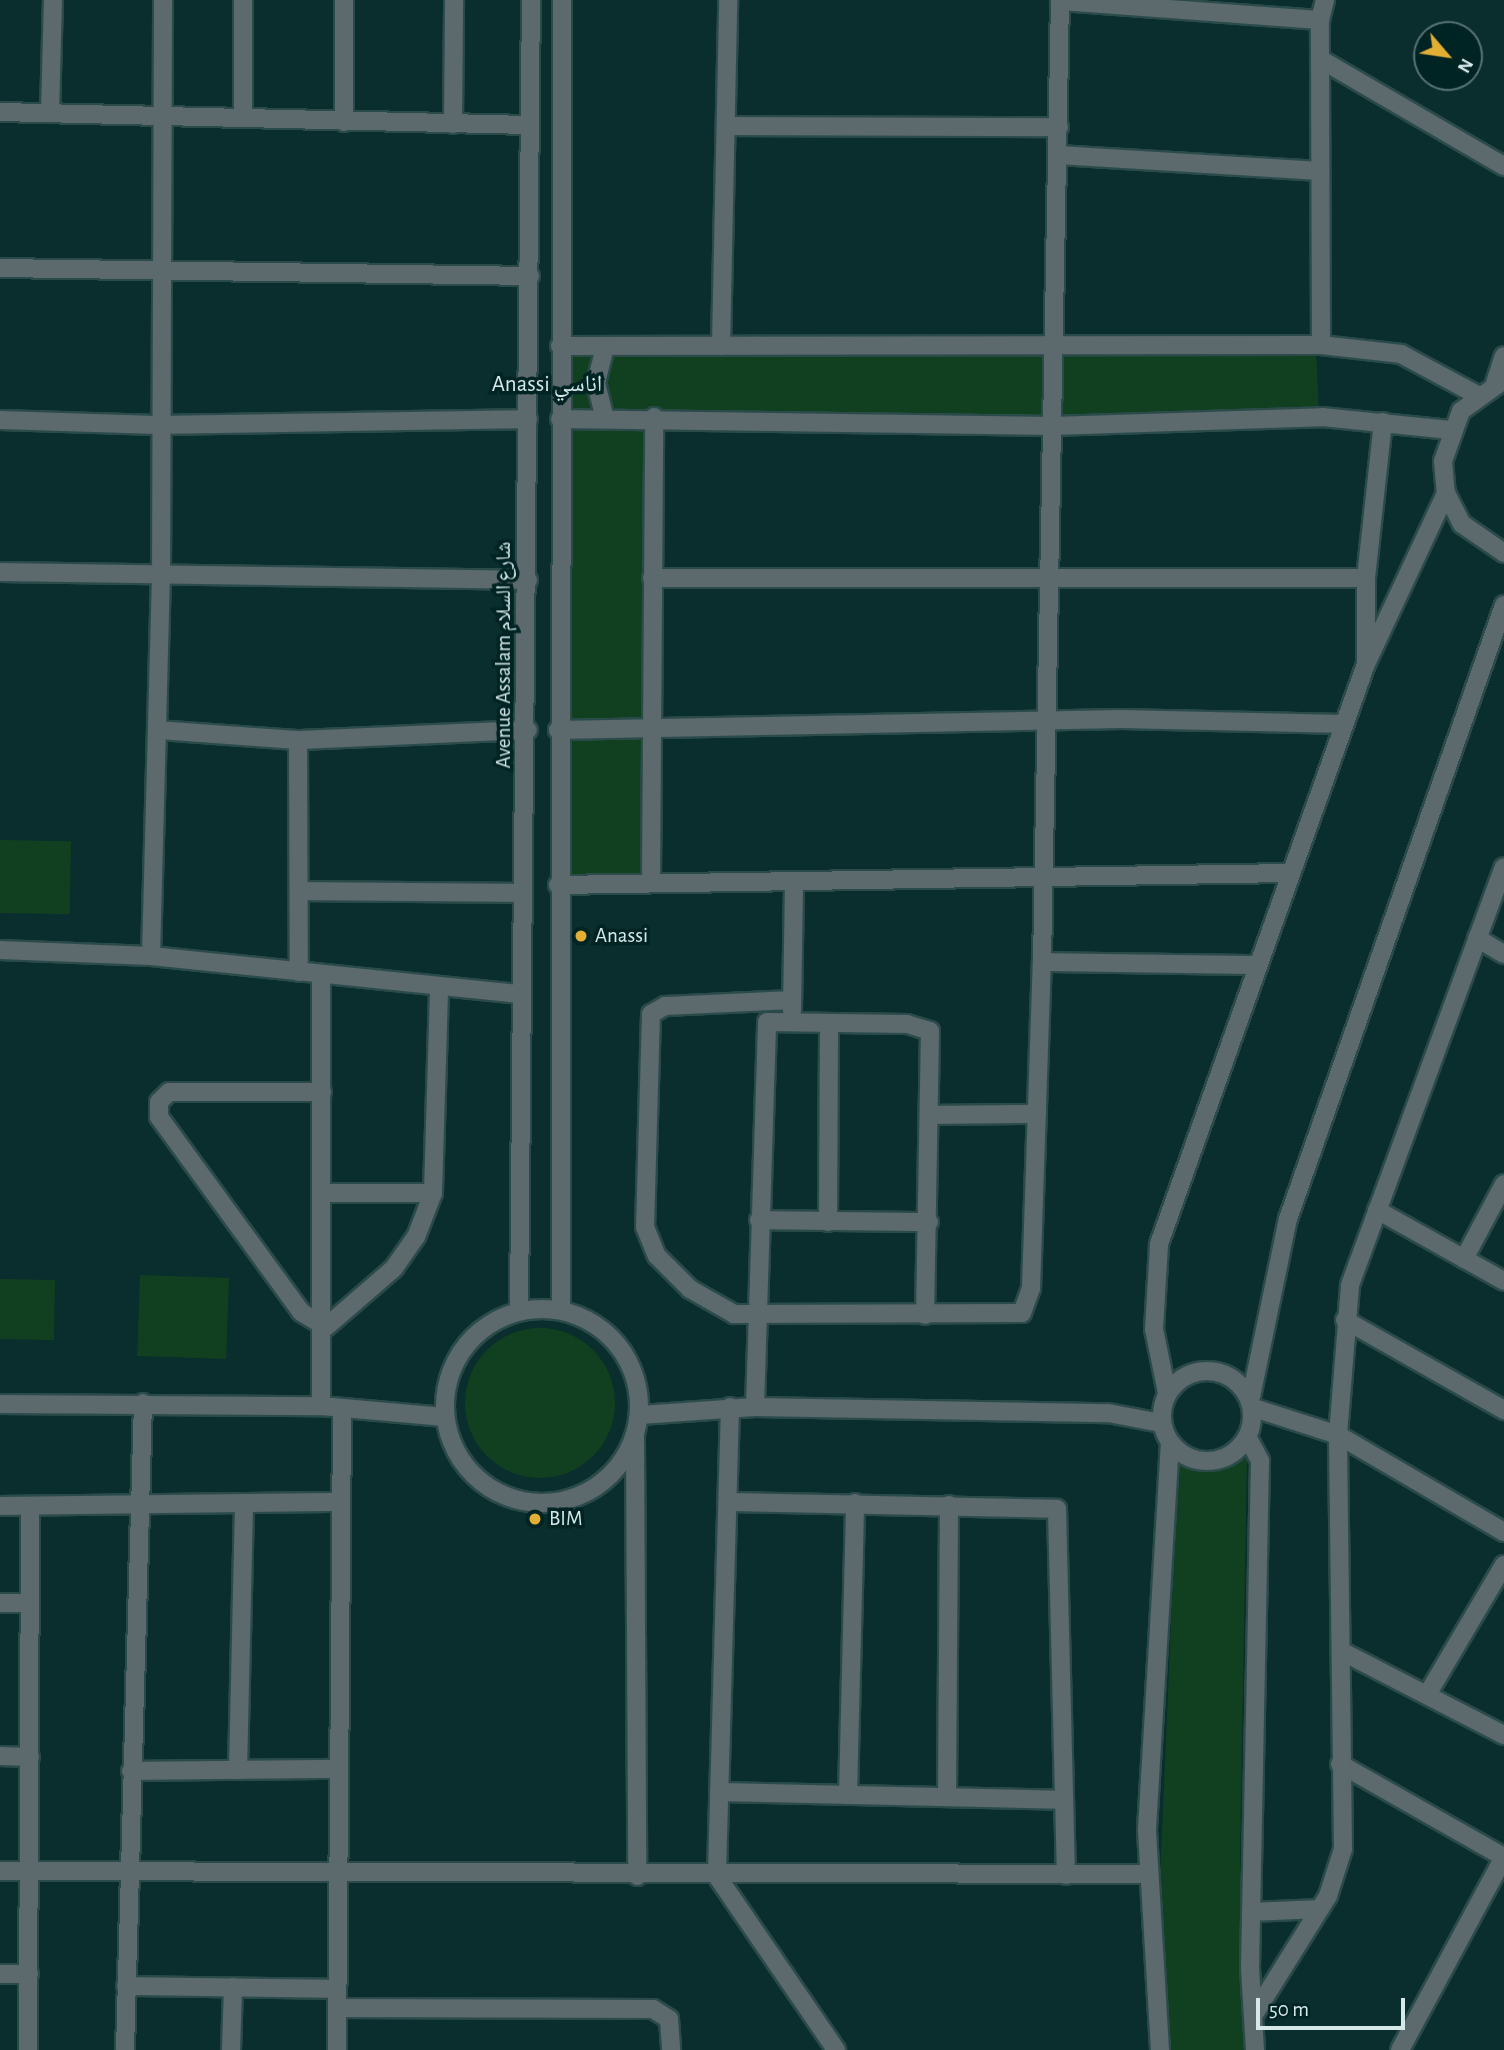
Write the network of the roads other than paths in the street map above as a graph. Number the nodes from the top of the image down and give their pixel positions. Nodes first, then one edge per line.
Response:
1 (53, 0) edge
2 (163, 0) edge
3 (243, 0) edge
4 (344, 0) edge
5 (454, 0) edge
6 (531, 0) edge
7 (562, 0) edge
8 (728, 0) edge
9 (1060, 0) edge
10 (1325, 0) edge
11 (1320, 20) junction
12 (1320, 59) junction
13 (0, 112) edge
14 (50, 113) junction
15 (163, 118) junction
16 (243, 118) junction
17 (344, 122) junction
18 (453, 124) junction
19 (530, 125) junction
20 (726, 126) junction
21 (1059, 127) junction
22 (1059, 155) junction
23 (1504, 166) edge
24 (1321, 171) junction
25 (0, 268) edge
26 (159, 272) junction
27 (530, 276) junction
28 (1056, 344) junction
29 (1321, 345) junction
30 (560, 346) junction
31 (721, 346) junction
32 (605, 347) junction
33 (1504, 356) edge
34 (1499, 381) edge
35 (1477, 395) junction
36 (654, 417) junction
37 (606, 418) junction
38 (528, 419) junction
39 (560, 419) junction
40 (0, 420) edge
41 (1383, 422) junction
42 (157, 425) junction
43 (1055, 426) junction
44 (1450, 430) junction
45 (1446, 493) junction
46 (1504, 553) edge
47 (0, 572) edge
48 (1053, 575) junction
49 (652, 578) junction
50 (1366, 578) junction
51 (161, 579) junction
52 (528, 580) junction
53 (1504, 605) edge
54 (1366, 664) junction
55 (1043, 722) junction
56 (1343, 724) junction
57 (158, 730) junction
58 (528, 730) junction
59 (558, 730) junction
60 (649, 731) junction
61 (298, 740) junction
62 (1504, 867) edge
63 (1289, 873) junction
64 (1044, 877) junction
65 (794, 881) junction
66 (651, 883) junction
67 (558, 885) junction
68 (301, 891) junction
69 (523, 893) junction
70 (1477, 938) junction
71 (0, 950) edge
72 (1504, 954) edge
73 (151, 956) junction
74 (1042, 962) junction
75 (1257, 965) junction
76 (299, 972) junction
77 (321, 975) junction
78 (439, 986) junction
79 (520, 994) junction
80 (792, 1000) junction
81 (792, 1022) junction
82 (829, 1024) junction
83 (322, 1092) junction
84 (1037, 1114) junction
85 (933, 1115) junction
86 (1504, 1184) edge
87 (324, 1193) junction
88 (433, 1193) junction
89 (1377, 1210) junction
90 (759, 1220) junction
91 (828, 1222) junction
92 (929, 1222) junction
93 (1464, 1259) junction
94 (1504, 1281) edge
95 (561, 1309) junction
96 (519, 1311) junction
97 (757, 1315) junction
98 (925, 1315) junction
99 (1345, 1320) junction
100 (326, 1327) junction
101 (1164, 1397) junction
102 (1252, 1402) junction
103 (144, 1403) junction
104 (0, 1404) edge
105 (321, 1406) junction
106 (730, 1407) junction
107 (755, 1407) junction
108 (342, 1408) junction
109 (1504, 1410) edge
110 (1108, 1413) junction
111 (640, 1416) junction
112 (444, 1417) junction
113 (1287, 1418) junction
114 (1161, 1423) junction
115 (1250, 1432) junction
116 (1338, 1435) junction
117 (635, 1438) junction
118 (1170, 1444) junction
119 (341, 1502) junction
120 (728, 1502) junction
121 (855, 1503) junction
122 (244, 1505) junction
123 (949, 1505) junction
124 (0, 1506) edge
125 (30, 1507) junction
126 (139, 1507) junction
127 (1504, 1532) edge
128 (1504, 1565) edge
129 (0, 1603) edge
130 (30, 1604) junction
131 (1343, 1652) junction
132 (1427, 1695) junction
133 (1503, 1733) edge
134 (0, 1756) edge
135 (30, 1757) junction
136 (1340, 1764) junction
137 (337, 1769) junction
138 (239, 1770) junction
139 (131, 1771) junction
140 (719, 1792) junction
141 (848, 1795) junction
142 (947, 1797) junction
143 (1062, 1800) junction
144 (1504, 1857) edge
145 (0, 1871) edge
146 (30, 1872) junction
147 (129, 1872) junction
148 (1147, 1874) junction
149 (1066, 1875) junction
150 (336, 1876) junction
151 (638, 1876) junction
152 (717, 1876) junction
153 (1320, 1909) junction
154 (1251, 1912) junction
155 (0, 1973) edge
156 (29, 1974) junction
157 (126, 1986) junction
158 (233, 1987) junction
159 (337, 1989) junction
160 (337, 2008) junction
161 (1253, 2016) junction
162 (28, 2050) edge
163 (125, 2050) edge
164 (231, 2050) edge
165 (337, 2050) edge
166 (671, 2050) edge
167 (836, 2050) edge
168 (1160, 2050) edge
169 (1255, 2050) edge
170 (1401, 2050) edge

1 - 14 street
2 - 15 street
3 - 16 street
4 - 17 street
5 - 18 street
6 - 19 street, Avenue Assalam شارع السلام
7 - 30 street
8 - 20 street
9 - 11 street
9 - 21 street
10 - 11 street
11 - 12 street
12 - 23 street
12 - 24 street
13 - 14 street
14 - 15 street
15 - 16 street
15 - 26 street
16 - 17 street
17 - 18 street
18 - 19 street
19 - 27 street, Avenue Assalam شارع السلام
20 - 21 street
20 - 31 street
21 - 22 street
22 - 24 street
22 - 28 street
24 - 29 street
25 - 26 street
26 - 27 street
26 - 42 street
27 - 38 street, Avenue Assalam شارع السلام
28 - 29 street
28 - 31 street
28 - 43 street
29 - 35 street
30 - 32 street
30 - 39 street
31 - 32 street
32 - 37 street
33 - 34 street
34 - 35 street
35 - 44 street
36 - 37 street
36 - 43 street
36 - 49 street
37 - 39 street
38 - 42 street
38 - 52 street, Avenue Assalam شارع السلام
39 - 59 street
40 - 42 street
41 - 43 street
41 - 44 street
41 - 50 street
42 - 51 street
43 - 48 street
44 - 45 street
45 - 46 street
45 - 54 street
47 - 51 street
48 - 49 street
48 - 50 street
48 - 55 street
49 - 60 street
50 - 54 street
51 - 52 street
51 - 57 street
52 - 58 street, Avenue Assalam شارع السلام
53 - 102 street
54 - 56 street
55 - 56 street
55 - 60 street
55 - 64 street
56 - 63 street
57 - 61 street
57 - 73 street
58 - 61 street
58 - 69 street, Avenue Assalam شارع السلام
59 - 60 street
59 - 67 street
60 - 66 street
61 - 68 street
62 - 70 street
63 - 64 street
63 - 75 street
64 - 65 street
64 - 74 street
65 - 66 street
65 - 80 street
66 - 67 street
67 - 95 street
68 - 69 street
68 - 76 street
69 - 79 street, Avenue Assalam شارع السلام
70 - 72 street
70 - 89 street
71 - 73 street
73 - 76 street
74 - 75 street
74 - 84 street
75 - 101 street
76 - 77 street
77 - 78 street
77 - 83 street
78 - 79 street
78 - 88 street
79 - 96 street, Avenue Assalam شارع السلام
80 - 81 street
80 - 97 street
81 - 82 street
81 - 90 street
82 - 85 street
82 - 91 street
83 - 87 street
83 - 100 street
84 - 85 street
84 - 98 street
85 - 92 street
86 - 93 street
87 - 88 street
87 - 100 street
88 - 100 street
89 - 93 street
89 - 99 street
90 - 91 street
90 - 97 street
91 - 92 street
92 - 98 street
93 - 94 street
95 - 96 street
95 - 111 street
96 - 112 street
97 - 98 street
97 - 107 street
99 - 109 street
99 - 116 street
100 - 105 street
101 - 102 street
101 - 110 street
101 - 114 street
102 - 113 street
102 - 115 street
103 - 104 street
103 - 105 street
103 - 126 street
105 - 108 street
106 - 107 street
106 - 111 street
106 - 120 street
107 - 110 street
108 - 112 street
108 - 119 street
110 - 114 street
111 - 117 street
112 - 117 street
113 - 115 street
113 - 116 street
114 - 118 street
115 - 118 street
115 - 154 street
116 - 127 street
116 - 131 street
117 - 151 street
118 - 148 street
119 - 122 street
119 - 137 street
120 - 121 street
120 - 140 street
121 - 123 street
121 - 141 street
122 - 126 street
122 - 138 street
123 - 142 street
123 - 143 street
124 - 125 street
125 - 126 street
125 - 130 street
126 - 139 street
128 - 132 street
129 - 130 street
130 - 135 street
131 - 132 street
131 - 136 street
132 - 133 street
134 - 135 street
135 - 146 street
136 - 144 street
136 - 153 street
137 - 138 street
137 - 150 street
138 - 139 street
139 - 147 street
140 - 141 street
140 - 152 street
141 - 142 street
142 - 143 street
143 - 149 street
144 - 170 street
145 - 146 street
146 - 147 street
146 - 156 street
147 - 150 street
147 - 157 street
148 - 149 street
148 - 168 street
149 - 152 street
150 - 151 street
150 - 159 street
151 - 152 street
152 - 167 street
153 - 154 street
153 - 161 street
154 - 161 street
155 - 156 street
156 - 162 street
157 - 158 street
157 - 163 street
158 - 159 street
158 - 164 street
159 - 160 street
160 - 165 street
160 - 166 street
161 - 169 street

